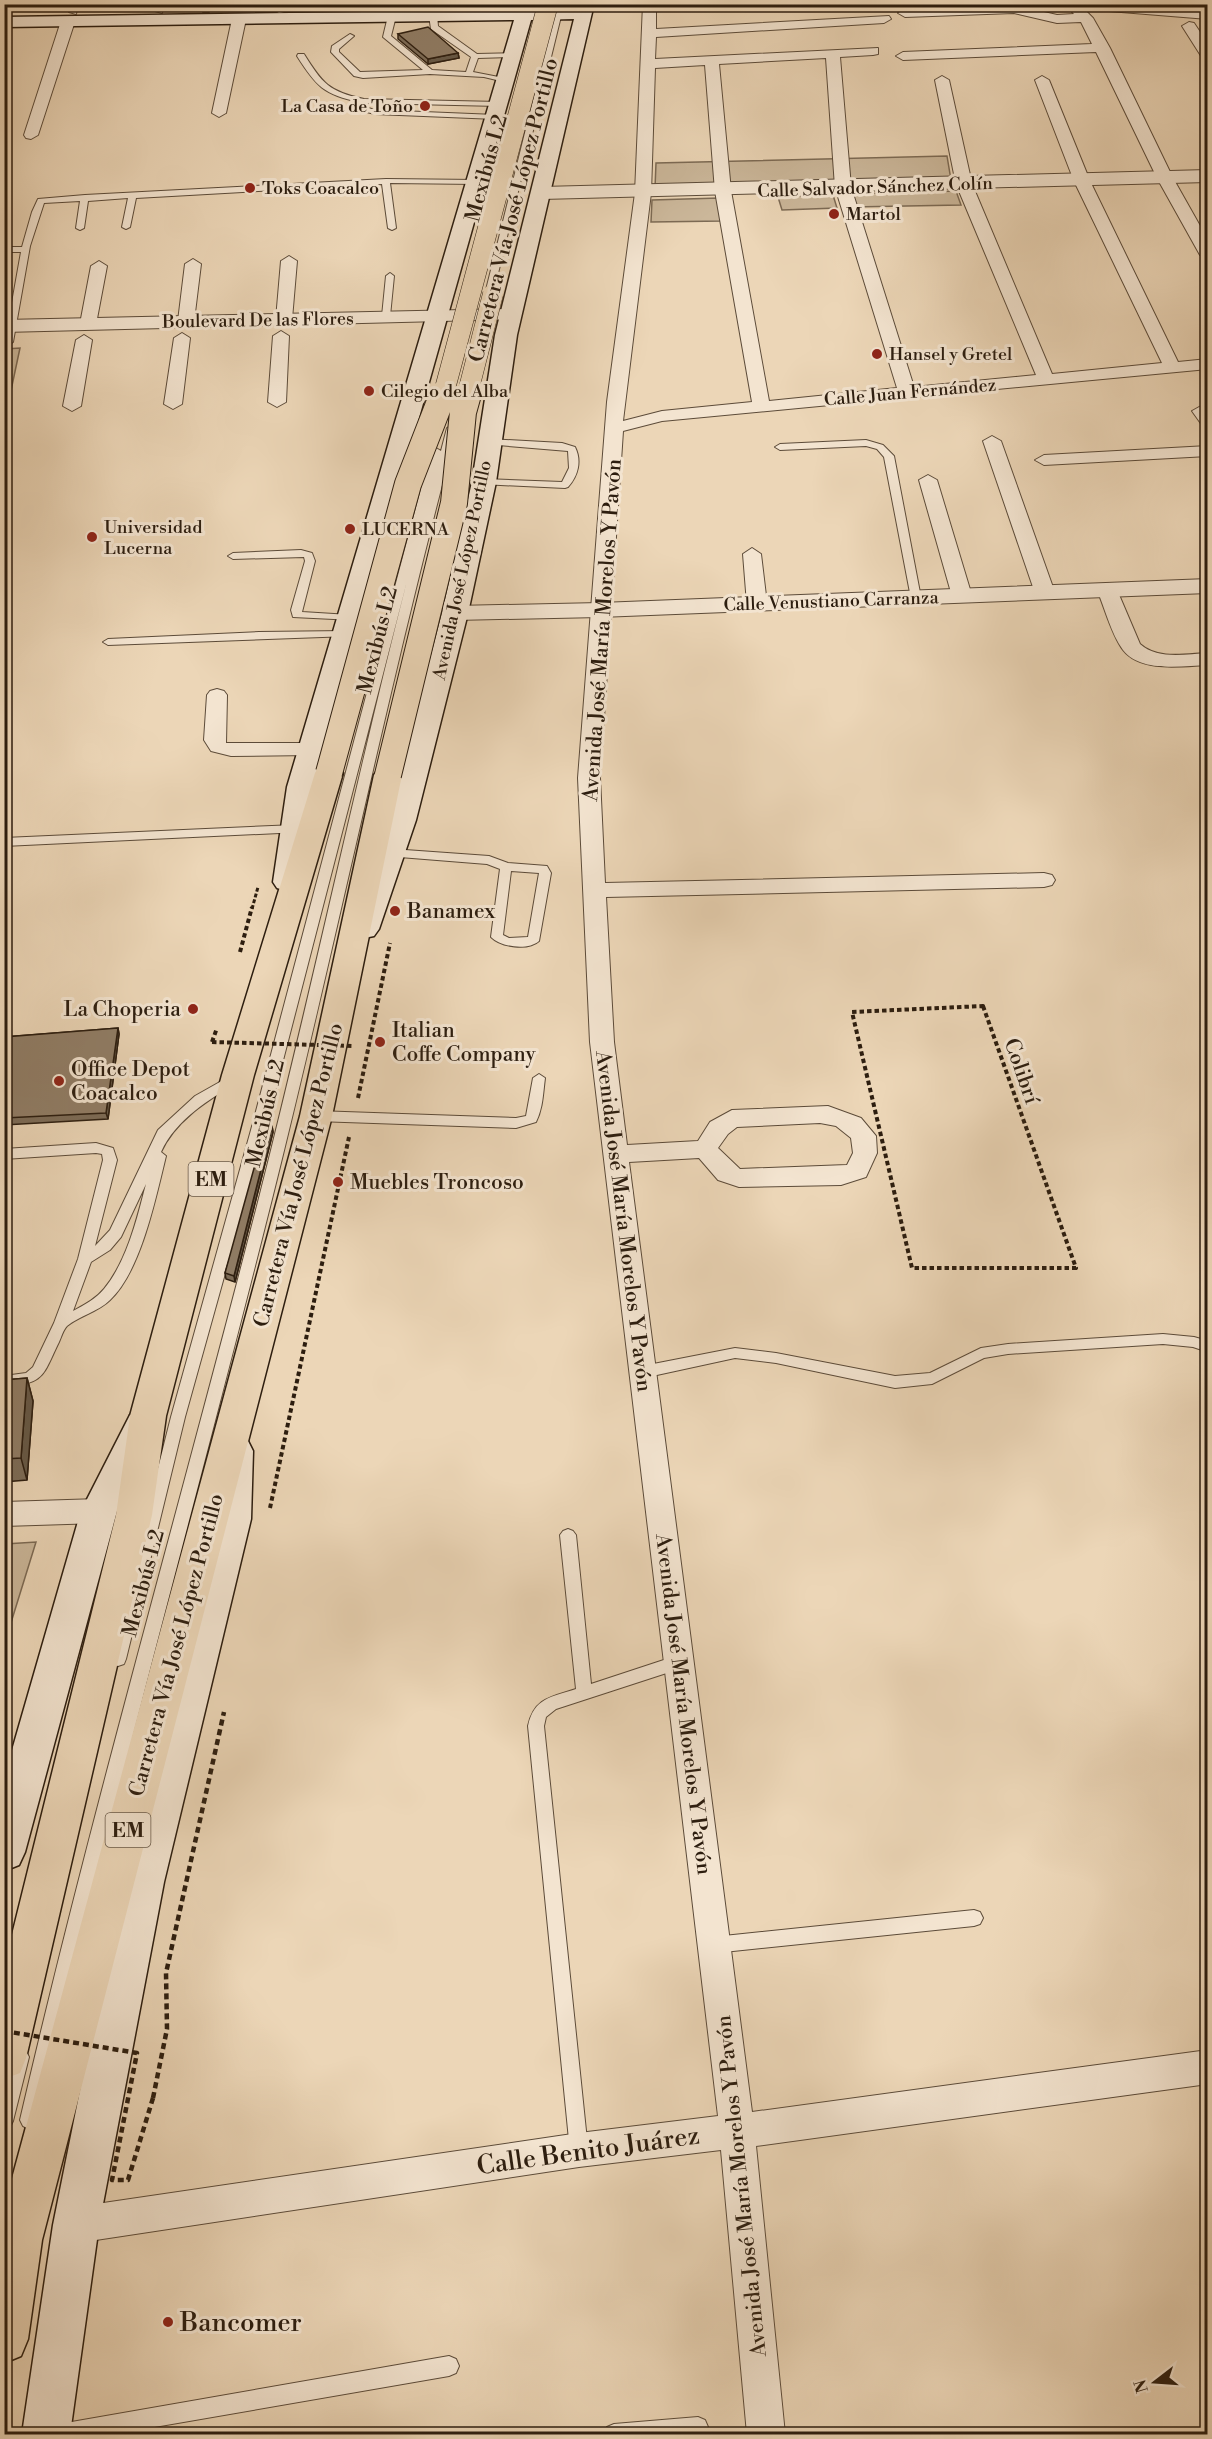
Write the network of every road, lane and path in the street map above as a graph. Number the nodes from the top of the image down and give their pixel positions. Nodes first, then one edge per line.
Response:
1 (679, 4) edge
2 (1071, 4) edge
3 (1077, 4) edge
4 (650, 6) edge
5 (207, 7) edge
6 (280, 7) edge
7 (160, 8) edge
8 (520, 8) edge
9 (563, 8) edge
10 (72, 12) edge
11 (4, 13) edge
12 (906, 13) dead end
13 (1208, 15) edge
14 (392, 16) junction
15 (1086, 18) junction
16 (239, 19) junction
17 (884, 19) dead end
18 (4, 22) edge
19 (431, 24) junction
20 (1189, 26) dead end
21 (649, 33) junction
22 (397, 35) edge
23 (350, 36) dead end
24 (387, 37) junction
25 (1102, 48) junction
26 (873, 51) dead end
27 (833, 53) junction
28 (514, 55) junction
29 (301, 56) dead end
30 (475, 56) junction
31 (903, 56) dead end
32 (1208, 56) edge
33 (712, 60) junction
34 (648, 64) junction
35 (430, 72) junction
36 (468, 73) junction
37 (942, 80) dead end
38 (1042, 80) dead end
39 (506, 81) junction
40 (364, 101) junction
41 (498, 111) junction
42 (219, 113) dead end
43 (31, 135) dead end
44 (1208, 176) edge
45 (1165, 178) junction
46 (386, 181) junction
47 (1082, 181) junction
48 (477, 182) junction
49 (964, 184) junction
50 (843, 187) junction
51 (723, 191) junction
52 (542, 193) junction
53 (643, 193) junction
54 (133, 195) junction
55 (85, 197) junction
56 (126, 227) dead end
57 (80, 228) dead end
58 (392, 228) dead end
59 (27, 249) junction
60 (4, 250) edge
61 (1208, 255) edge
62 (289, 261) dead end
63 (193, 264) dead end
64 (99, 266) dead end
65 (390, 276) dead end
66 (511, 315) junction
67 (386, 316) junction
68 (436, 324) junction
69 (473, 324) junction
70 (283, 327) junction
71 (184, 330) junction
72 (86, 332) junction
73 (8, 334) edge
74 (506, 335) junction
75 (1208, 364) edge
76 (1173, 368) junction
77 (1046, 380) junction
78 (907, 393) junction
79 (277, 402) dead end
80 (173, 404) dead end
81 (72, 406) dead end
82 (761, 406) junction
83 (615, 428) junction
84 (992, 441) dead end
85 (489, 442) junction
86 (780, 447) dead end
87 (1208, 451) edge
88 (1044, 460) dead end
89 (928, 480) dead end
90 (484, 482) junction
91 (752, 554) dead end
92 (233, 556) dead end
93 (1208, 586) edge
94 (1107, 590) junction
95 (1045, 593) junction
96 (962, 596) junction
97 (916, 598) junction
98 (757, 604) junction
99 (600, 610) junction
100 (455, 613) junction
101 (348, 626) junction
102 (108, 642) dead end
103 (1208, 659) edge
104 (217, 696) dead end
105 (312, 749) junction
106 (296, 829) junction
107 (4, 842) edge
108 (391, 853) junction
109 (506, 867) junction
110 (1044, 880) dead end
111 (259, 884) dead end
112 (594, 890) junction
113 (276, 943) junction
114 (237, 961) dead end
115 (343, 988) junction
116 (379, 1000) dead end
117 (852, 1012) dead end
118 (212, 1042) dead end
119 (354, 1046) dead end
120 (238, 1075) junction
121 (539, 1078) dead end
122 (315, 1116) junction
123 (353, 1118) junction
124 (163, 1133) junction
125 (705, 1149) junction
126 (4, 1154) edge
127 (616, 1154) junction
128 (85, 1259) junction
129 (912, 1268) dead end
130 (61, 1323) junction
131 (1208, 1347) edge
132 (643, 1372) junction
133 (4, 1382) edge
134 (148, 1416) junction
135 (236, 1419) junction
136 (99, 1511) junction
137 (4, 1514) edge
138 (568, 1535) dead end
139 (679, 1662) junction
140 (113, 1680) dead end
141 (584, 1692) junction
142 (4, 1852) edge
143 (975, 1918) dead end
144 (53, 1923) dead end
145 (714, 1945) junction
146 (4, 2031) edge
147 (4, 2058) edge
148 (1208, 2067) edge
149 (153, 2098) dead end
150 (4, 2121) edge
151 (737, 2131) junction
152 (25, 2136) dead end
153 (579, 2150) junction
154 (76, 2225) junction
155 (4, 2339) edge
156 (449, 2366) dead end
157 (698, 2427) dead end
158 (46, 2434) edge
159 (60, 2434) edge
160 (614, 2434) edge
161 (766, 2434) edge

1 - 4 street
2 - 15 street
3 - 13 street
4 - 21 street, Avenida José María Morelos Y Pavón
5 - 6 main road
5 - 7 main road
6 - 8 main road
7 - 10 main road
8 - 9 main road
8 - 19 main road
8 - 28 main road
9 - 52 main road, Avenida José López Portillo
9 - 69 lane, Mexibús L2
9 - 113 main road, Carretera Vía José López Portillo / EM, bridge
9 - 115 main road, Carretera Vía José López Portillo / EM, bridge
10 - 11 main road
10 - 16 main road
10 - 18 main road
10 - 43 street
12 - 15 street
14 - 16 main road
14 - 19 main road
14 - 24 lane
15 - 25 street
16 - 42 street
17 - 21 street
19 - 30 lane
20 - 32 street
21 - 34 street, Avenida José María Morelos Y Pavón
22 - 24 lane
23 - 35 lane
24 - 35 lane
25 - 31 street
25 - 45 street
26 - 27 street
27 - 33 street
27 - 50 street
28 - 30 lane
28 - 39 main road
29 - 40 lane
30 - 36 lane
33 - 34 street
33 - 51 street
34 - 53 street, Avenida José María Morelos Y Pavón
35 - 36 lane
36 - 39 lane
37 - 49 street
38 - 47 street
39 - 41 main road
40 - 41 lane
40 - 41 lane
41 - 48 main road
44 - 45 street, Calle Salvador Sánchez Colín
45 - 47 street, Calle Salvador Sánchez Colín
45 - 61 street
46 - 48 lane
46 - 54 lane
46 - 58 lane
47 - 49 street, Calle Salvador Sánchez Colín
47 - 76 street
48 - 68 main road
49 - 50 street, Calle Salvador Sánchez Colín
49 - 77 street
50 - 51 street, Calle Salvador Sánchez Colín
50 - 78 street
51 - 53 street, Calle Salvador Sánchez Colín
51 - 82 street
52 - 53 street, Calle Salvador Sánchez Colín
52 - 66 main road, Avenida José López Portillo
53 - 83 street, Avenida José María Morelos Y Pavón
54 - 55 lane
54 - 56 lane
55 - 57 lane
55 - 59 lane
59 - 60 lane
59 - 73 lane
62 - 70 street
63 - 71 street
64 - 72 street
65 - 67 lane
66 - 69 street, Boulevard De las Flores
66 - 74 main road, Avenida José López Portillo
67 - 68 street, Boulevard De las Flores
67 - 70 street, Boulevard De las Flores
68 - 69 street, Boulevard De las Flores
68 - 70 street, Boulevard De las Flores
68 - 101 main road
69 - 74 street, Boulevard De las Flores
69 - 140 lane, Mexibús L2
69 - 152 lane, Mexibús L2
70 - 71 street, Boulevard De las Flores
70 - 79 street
71 - 72 street, Boulevard De las Flores
71 - 80 street
72 - 73 street, Boulevard De las Flores
72 - 81 street
74 - 85 main road, Avenida José López Portillo
75 - 76 street, Calle Juan Fernández
76 - 77 street, Calle Juan Fernández
77 - 78 street, Calle Juan Fernández
78 - 82 street, Calle Juan Fernández
82 - 83 street, Calle Juan Fernández
83 - 99 street, Avenida José María Morelos Y Pavón
84 - 95 street
85 - 90 main road, Avenida José López Portillo
85 - 90 lane
86 - 97 lane
87 - 88 street
89 - 96 street
90 - 100 main road, Avenida José López Portillo
91 - 98 street
92 - 101 lane
93 - 94 street, Calle Venustiano Carranza
94 - 95 street, Calle Venustiano Carranza
94 - 103 street
95 - 96 street, Calle Venustiano Carranza
96 - 97 street, Calle Venustiano Carranza
97 - 98 street, Calle Venustiano Carranza
98 - 99 street, Calle Venustiano Carranza
99 - 100 street, Calle Venustiano Carranza
99 - 112 street, Avenida José María Morelos Y Pavón
100 - 108 main road, Avenida José López Portillo
101 - 102 lane
101 - 105 main road
104 - 105 street
105 - 106 main road
106 - 107 lane
106 - 113 main road
108 - 109 lane
108 - 115 main road, Avenida José López Portillo
109 - 109 lane
110 - 112 street
111 - 114 path
112 - 127 street, Avenida José María Morelos Y Pavón
113 - 120 main road, Carretera Vía José López Portillo / EM
115 - 122 main road, Carretera Vía José López Portillo / EM
116 - 123 path
117 - 129 path, Colibrí
118 - 119 path, bridge
120 - 124 lane
120 - 134 main road, Carretera Vía José López Portillo / EM
121 - 123 lane
122 - 123 lane
122 - 135 main road, Carretera Vía José López Portillo / EM
124 - 128 lane
124 - 130 lane
125 - 125 street
125 - 127 street
126 - 128 lane
127 - 132 street, Avenida José María Morelos Y Pavón
128 - 130 lane
130 - 133 lane
131 - 132 lane
132 - 139 street, Avenida José María Morelos Y Pavón
134 - 136 main road
134 - 147 main road, Carretera Vía José López Portillo / EM
135 - 154 main road
135 - 155 main road, Carretera Vía José López Portillo / EM
136 - 137 street
136 - 142 main road
138 - 141 lane
139 - 141 lane
139 - 145 street, Avenida José María Morelos Y Pavón
141 - 153 lane
143 - 145 lane
144 - 150 lane
145 - 151 street, Avenida José María Morelos Y Pavón
146 - 149 path, bridge
148 - 151 street, Calle Benito Juárez
151 - 153 street, Calle Benito Juárez
151 - 161 street, Avenida José María Morelos Y Pavón
153 - 154 street, Calle Benito Juárez
154 - 158 main road
156 - 159 lane
157 - 160 lane

